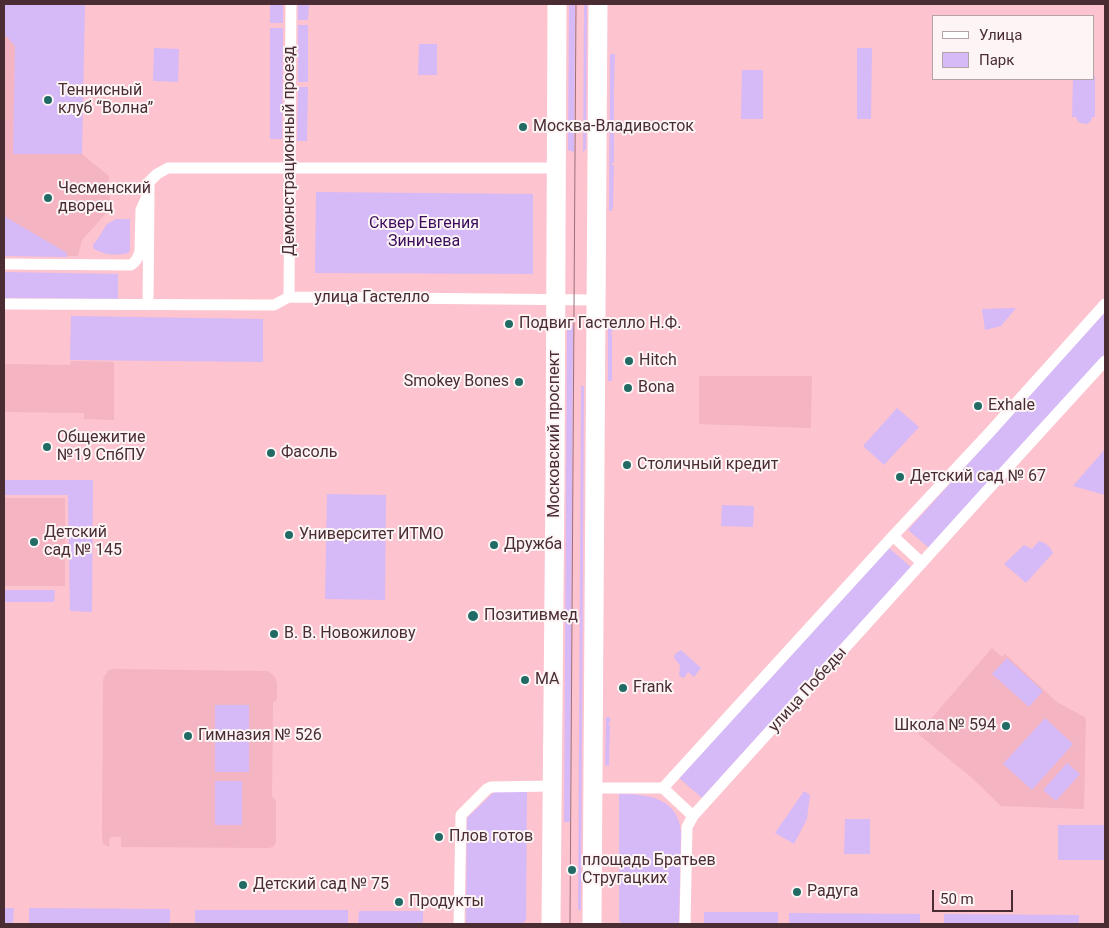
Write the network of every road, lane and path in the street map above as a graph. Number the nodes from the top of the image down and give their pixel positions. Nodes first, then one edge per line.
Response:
1 (291, 4) edge
2 (557, 4) edge
3 (598, 4) edge
4 (290, 168) junction
5 (557, 168) junction
6 (149, 192) junction
7 (4, 264) edge
8 (289, 298) junction
9 (556, 300) junction
10 (597, 300) junction
11 (4, 304) edge
12 (1105, 304) edge
13 (148, 305) junction
14 (1105, 361) edge
15 (892, 536) junction
16 (922, 563) junction
17 (552, 786) junction
18 (593, 788) junction
19 (663, 788) junction
20 (693, 816) junction
21 (459, 924) edge
22 (551, 924) edge
23 (592, 924) edge
24 (685, 924) edge

1 - 4 street, Демонстрационный проезд
2 - 5 main road, Московский проспект
3 - 10 main road
4 - 5 street
4 - 6 street
4 - 8 street, Демонстрационный проезд
5 - 9 main road, Московский проспект
6 - 7 street
6 - 13 street
8 - 9 street, улица Гастелло
8 - 13 street, улица Гастелло
9 - 10 street, улица Гастелло
9 - 17 main road, Московский проспект
10 - 18 main road
11 - 13 street, улица Гастелло
12 - 15 street
14 - 16 street, улица Победы
15 - 16 street
15 - 19 street
16 - 20 street, улица Победы
17 - 21 street
17 - 22 main road, Московский проспект
18 - 19 street
18 - 23 main road
19 - 20 street
20 - 24 street

